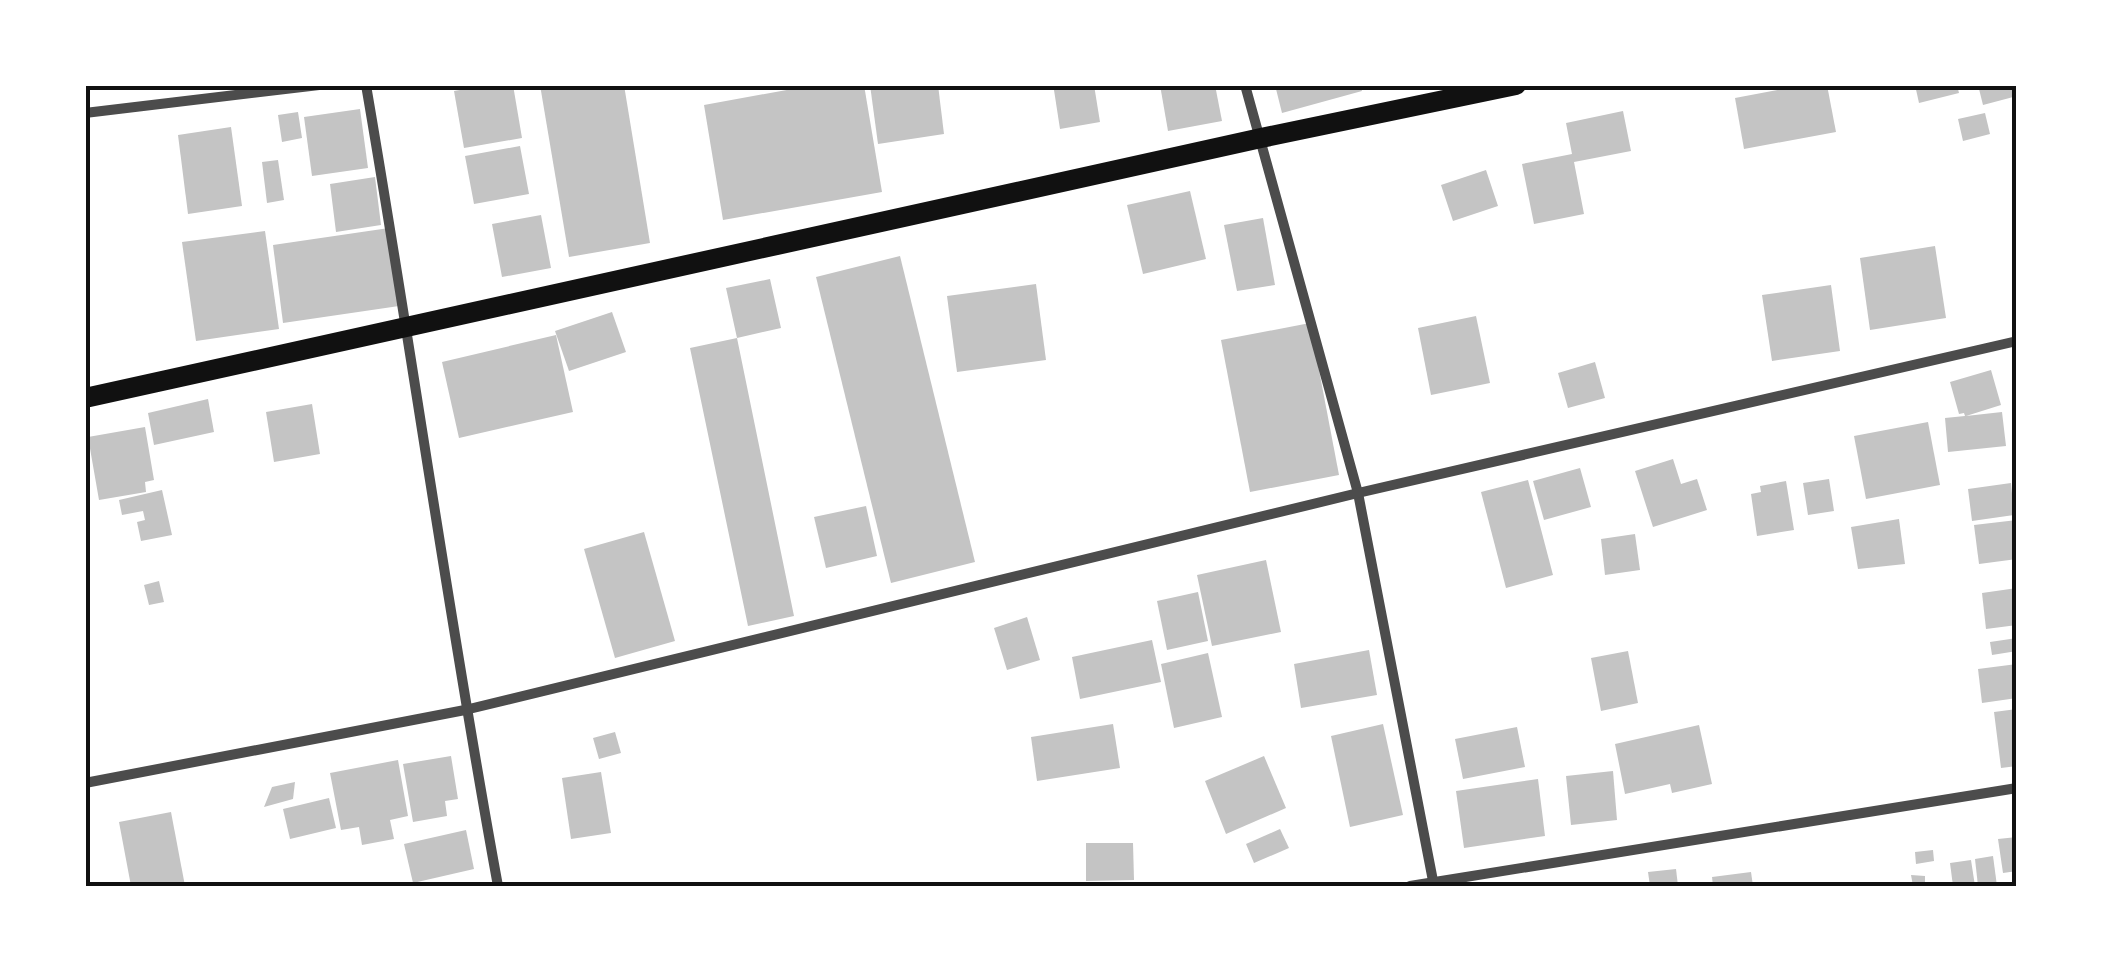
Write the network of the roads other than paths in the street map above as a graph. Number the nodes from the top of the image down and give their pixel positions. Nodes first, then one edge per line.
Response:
1 (319, 85) edge
2 (366, 85) edge
3 (1245, 85) edge
4 (1516, 85) edge
5 (85, 113) edge
6 (1261, 138) junction
7 (408, 329) junction
8 (2017, 341) edge
9 (85, 398) edge
10 (1358, 493) junction
11 (465, 710) junction
12 (85, 783) edge
13 (2017, 788) edge
14 (1434, 884) edge
15 (498, 886) edge
16 (1410, 886) edge

1 - 5 street
2 - 7 street
3 - 6 street
4 - 6 main road
6 - 7 main road
6 - 10 street
7 - 9 main road
7 - 11 street
8 - 10 street
10 - 11 street
10 - 14 street
11 - 12 street
11 - 15 street
13 - 14 street
14 - 16 street

